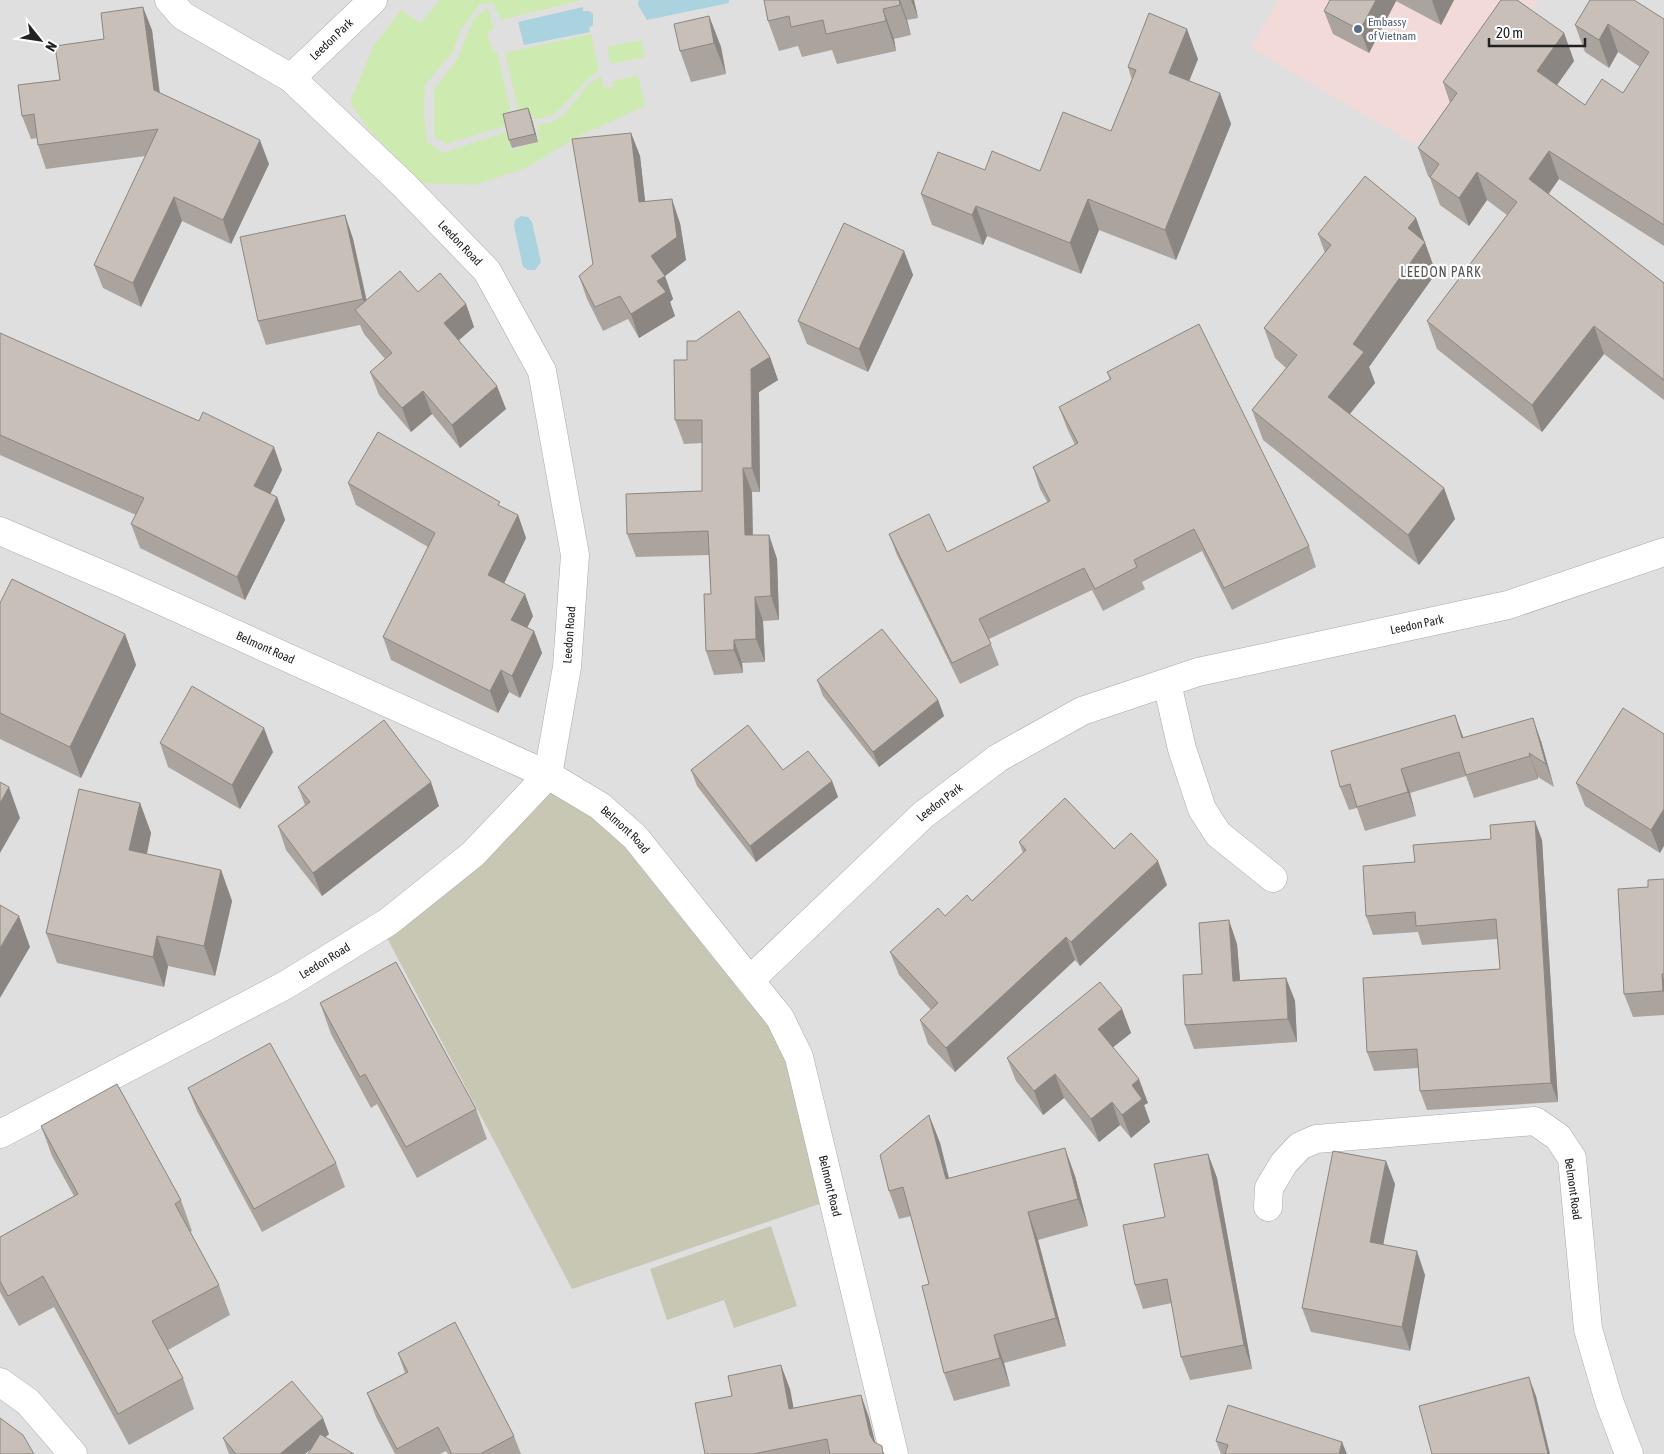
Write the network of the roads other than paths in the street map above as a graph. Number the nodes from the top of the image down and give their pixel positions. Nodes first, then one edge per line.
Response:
1 (169, 0) edge
2 (373, 0) edge
3 (290, 78) junction
4 (0, 531) edge
5 (1664, 552) edge
6 (1167, 682) junction
7 (548, 775) junction
8 (1273, 878) dead end
9 (750, 980) junction
10 (0, 1134) edge
11 (1268, 1207) dead end
12 (0, 1382) edge
13 (73, 1454) edge
14 (894, 1454) edge
15 (1629, 1454) edge

1 - 3 street, Leedon Road
2 - 3 street, Leedon Park
3 - 7 street, Leedon Road
4 - 7 street, Belmont Road
5 - 6 street, Leedon Park
6 - 8 street
6 - 9 street, Leedon Park
7 - 9 street, Belmont Road
7 - 10 street, Leedon Road
9 - 14 street, Belmont Road
11 - 15 street, Belmont Road
12 - 13 street

